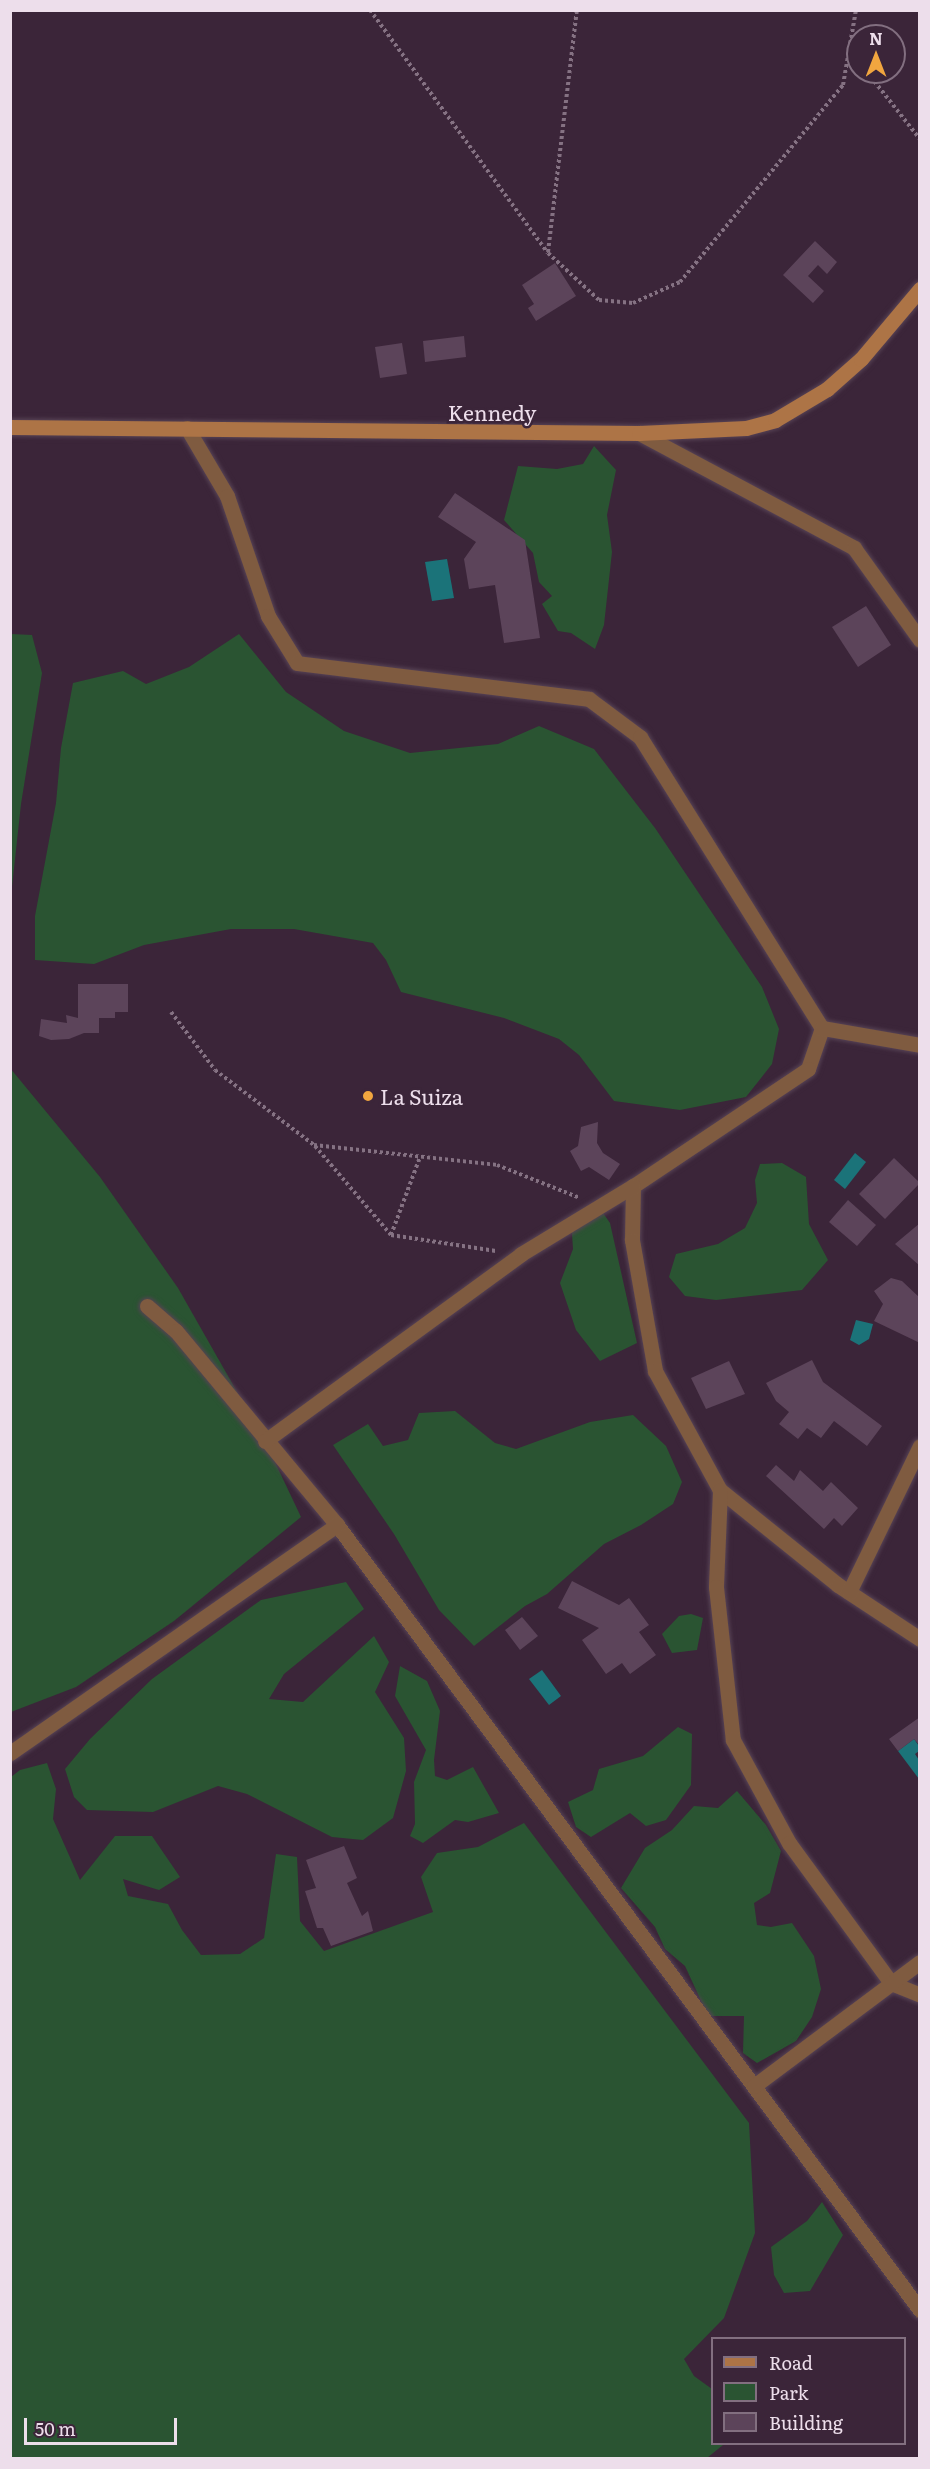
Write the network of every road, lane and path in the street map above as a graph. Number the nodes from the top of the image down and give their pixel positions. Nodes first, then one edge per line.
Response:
1 (370, 10) edge
2 (577, 10) edge
3 (846, 68) edge
4 (876, 84) edge
5 (920, 139) edge
6 (548, 252) junction
7 (920, 289) edge
8 (10, 427) edge
9 (188, 428) junction
10 (639, 433) junction
11 (920, 640) edge
12 (171, 1012) dead end
13 (822, 1028) junction
14 (920, 1045) edge
15 (314, 1145) junction
16 (420, 1157) junction
17 (633, 1186) junction
18 (597, 1207) junction
19 (392, 1235) junction
20 (520, 1254) junction
21 (147, 1306) dead end
22 (265, 1441) junction
23 (920, 1446) edge
24 (720, 1490) junction
25 (337, 1525) junction
26 (849, 1592) junction
27 (920, 1639) edge
28 (10, 1754) edge
29 (920, 1962) edge
30 (891, 1983) junction
31 (920, 1995) edge
32 (754, 2086) junction
33 (920, 2310) edge

1 - 6 path
2 - 6 path
3 - 6 path
4 - 5 path
7 - 10 main road, Kennedy
8 - 9 main road, Kennedy
9 - 10 main road, Kennedy
9 - 13 street
10 - 11 street
12 - 15 path
13 - 14 street
13 - 17 street
15 - 16 path
15 - 19 path
16 - 18 path
16 - 19 path
17 - 18 street
17 - 24 street
18 - 20 street
19 - 20 path
20 - 22 street
21 - 22 street
22 - 25 street
23 - 26 street
24 - 26 street
24 - 30 street
25 - 28 street
25 - 32 street
26 - 27 street
29 - 30 street
30 - 31 street
30 - 32 street
32 - 33 street

